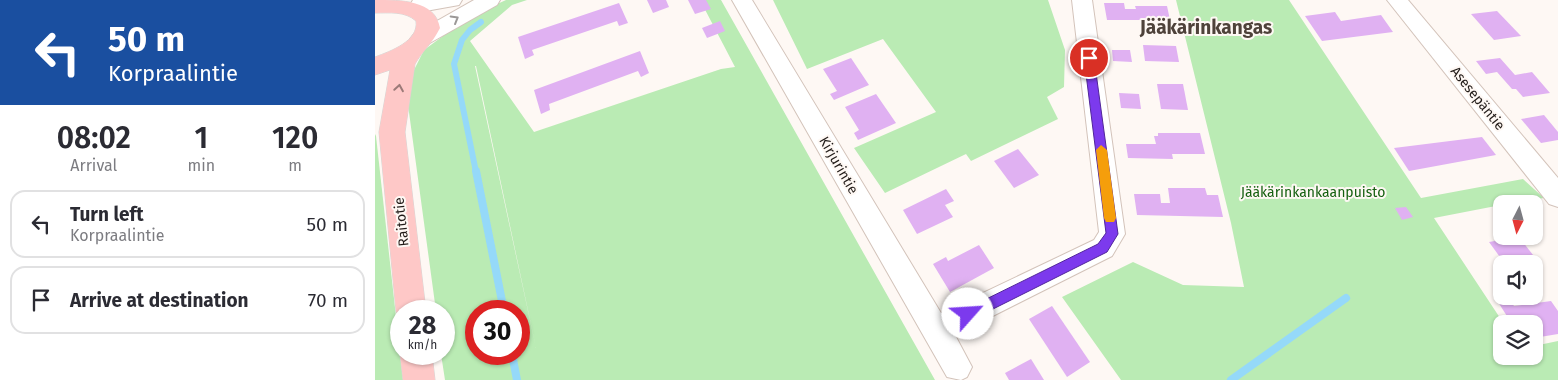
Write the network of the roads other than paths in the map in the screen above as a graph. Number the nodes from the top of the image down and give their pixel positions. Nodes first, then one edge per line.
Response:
1 (452, 0) edge
2 (491, 0) edge
3 (741, 0) edge
4 (1081, 0) edge
5 (1397, 0) edge
6 (414, 3) edge
7 (375, 5) edge
8 (417, 43) junction
9 (375, 66) edge
10 (375, 107) edge
11 (392, 132) junction
12 (1558, 196) edge
13 (410, 300) edge
14 (936, 330) junction
15 (417, 365) edge
16 (957, 367) dead end
17 (419, 380) edge

1 - 6 street
8 -> 2 street
3 - 14 street, Kirjurintie
4 - 14 street
5 - 12 street, Asesepäntie
6 - 7 main road
6 - 8 main road, Raitotie
8 - 9 main road
11 -> 8 main road, Raitotie
10 - 11 main road, Raitotie
11 - 13 main road, Raitotie
14 - 16 street, Kirjurintie
15 - 17 main road

